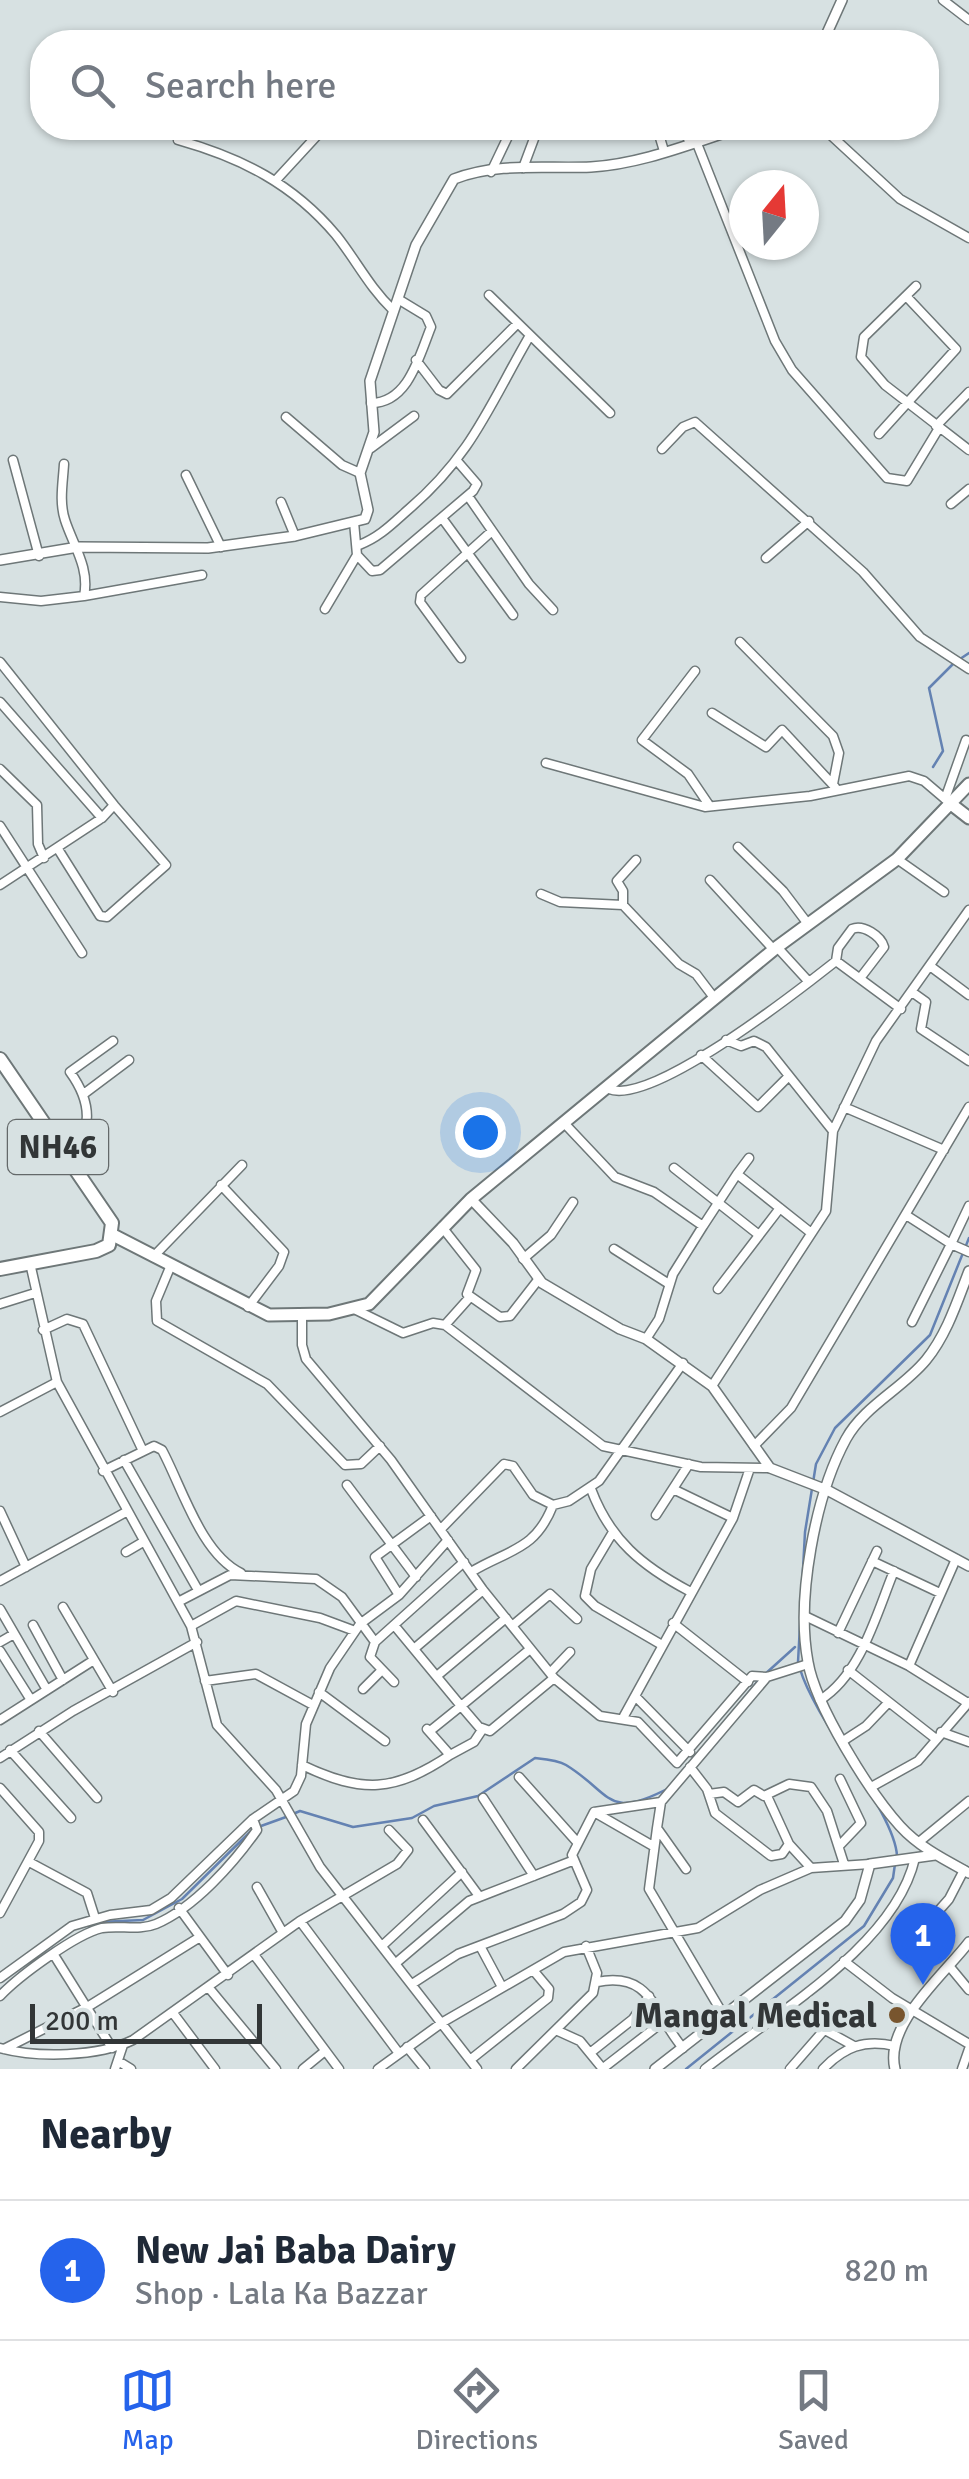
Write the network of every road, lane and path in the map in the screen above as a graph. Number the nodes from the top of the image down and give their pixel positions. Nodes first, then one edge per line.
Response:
1 (842, 0) edge
2 (943, 0) edge
3 (968, 17) edge
4 (829, 30) edge
5 (178, 140) dead end
6 (312, 140) edge
7 (506, 140) edge
8 (533, 140) edge
9 (660, 140) edge
10 (700, 140) edge
11 (836, 140) edge
12 (693, 142) junction
13 (664, 152) junction
14 (522, 168) junction
15 (491, 172) junction
16 (276, 178) junction
17 (969, 238) edge
18 (916, 286) dead end
19 (489, 296) dead end
20 (906, 296) junction
21 (398, 299) junction
22 (393, 310) junction
23 (516, 324) junction
24 (529, 337) junction
25 (416, 360) junction
26 (969, 392) edge
27 (371, 402) junction
28 (907, 403) junction
29 (610, 413) dead end
30 (414, 416) dead end
31 (286, 417) dead end
32 (937, 427) junction
33 (879, 434) dead end
34 (371, 448) junction
35 (662, 449) dead end
36 (969, 450) edge
37 (14, 460) dead end
38 (458, 462) junction
39 (64, 464) dead end
40 (360, 473) junction
41 (186, 475) dead end
42 (969, 489) edge
43 (468, 496) junction
44 (281, 502) dead end
45 (951, 504) dead end
46 (442, 518) junction
47 (809, 520) junction
48 (354, 522) junction
49 (492, 531) junction
50 (295, 536) junction
51 (78, 547) junction
52 (221, 547) junction
53 (469, 549) junction
54 (358, 550) junction
55 (39, 556) junction
56 (766, 558) dead end
57 (0, 560) edge
58 (202, 575) dead end
59 (84, 596) junction
60 (0, 597) edge
61 (325, 610) dead end
62 (552, 610) dead end
63 (513, 615) dead end
64 (740, 642) dead end
65 (461, 658) dead end
66 (3, 665) edge
67 (969, 669) edge
68 (696, 671) dead end
69 (0, 677) edge
70 (0, 702) edge
71 (712, 713) dead end
72 (966, 740) dead end
73 (546, 763) dead end
74 (0, 769) edge
75 (969, 784) edge
76 (835, 786) junction
77 (948, 802) junction
78 (709, 804) junction
79 (114, 805) junction
80 (102, 818) junction
81 (969, 818) edge
82 (0, 826) edge
83 (738, 847) dead end
84 (58, 849) junction
85 (44, 858) junction
86 (897, 859) junction
87 (636, 860) dead end
88 (28, 868) junction
89 (710, 880) dead end
90 (0, 885) edge
91 (944, 892) dead end
92 (541, 894) dead end
93 (623, 904) junction
94 (969, 910) edge
95 (808, 924) junction
96 (776, 948) junction
97 (82, 953) dead end
98 (836, 961) junction
99 (930, 966) junction
100 (860, 977) junction
101 (810, 982) junction
102 (912, 992) junction
103 (969, 995) edge
104 (715, 999) junction
105 (901, 1008) junction
106 (726, 1040) junction
107 (113, 1042) dead end
108 (702, 1055) junction
109 (0, 1060) edge
110 (129, 1060) dead end
111 (969, 1061) edge
112 (789, 1076) junction
113 (610, 1088) junction
114 (85, 1093) junction
115 (844, 1107) junction
116 (969, 1107) edge
117 (565, 1124) junction
118 (833, 1131) junction
119 (944, 1150) junction
120 (64, 1155) junction
121 (749, 1158) dead end
122 (242, 1165) dead end
123 (674, 1168) dead end
124 (737, 1174) junction
125 (221, 1185) junction
126 (471, 1199) junction
127 (573, 1202) dead end
128 (718, 1202) junction
129 (969, 1206) edge
130 (780, 1208) junction
131 (906, 1216) junction
132 (703, 1226) junction
133 (442, 1227) junction
134 (810, 1232) junction
135 (759, 1235) junction
136 (114, 1236) junction
137 (614, 1249) dead end
138 (962, 1249) edge
139 (153, 1257) junction
140 (523, 1259) junction
141 (30, 1263) junction
142 (171, 1265) junction
143 (0, 1269) edge
144 (969, 1271) edge
145 (538, 1280) junction
146 (670, 1284) junction
147 (718, 1289) dead end
148 (35, 1292) junction
149 (470, 1298) junction
150 (0, 1304) edge
151 (248, 1307) junction
152 (352, 1308) junction
153 (302, 1315) junction
154 (912, 1322) dead end
155 (445, 1325) junction
156 (42, 1330) junction
157 (646, 1339) junction
158 (683, 1363) junction
159 (56, 1382) junction
160 (712, 1386) junction
161 (0, 1412) edge
162 (380, 1446) junction
163 (754, 1446) junction
164 (142, 1449) junction
165 (616, 1452) junction
166 (124, 1460) junction
167 (689, 1464) junction
168 (750, 1468) junction
169 (770, 1468) junction
170 (103, 1471) junction
171 (347, 1485) dead end
172 (591, 1489) junction
173 (673, 1489) junction
174 (827, 1490) junction
175 (553, 1506) junction
176 (0, 1512) edge
177 (126, 1512) junction
178 (656, 1515) dead end
179 (431, 1516) junction
180 (733, 1518) junction
181 (441, 1530) junction
182 (612, 1532) junction
183 (448, 1540) junction
184 (142, 1542) junction
185 (391, 1544) junction
186 (876, 1551) dead end
187 (126, 1552) dead end
188 (956, 1559) junction
189 (872, 1561) junction
190 (464, 1562) junction
191 (26, 1566) junction
192 (969, 1566) edge
193 (894, 1571) junction
194 (471, 1572) junction
195 (247, 1576) junction
196 (416, 1577) junction
197 (0, 1581) edge
198 (198, 1590) junction
199 (483, 1590) junction
200 (689, 1592) junction
201 (940, 1593) junction
202 (399, 1595) junction
203 (178, 1602) junction
204 (63, 1606) dead end
205 (0, 1609) edge
206 (805, 1616) junction
207 (577, 1619) dead end
208 (509, 1622) junction
209 (673, 1624) junction
210 (32, 1625) dead end
211 (394, 1625) junction
212 (191, 1626) junction
213 (358, 1627) junction
214 (838, 1633) junction
215 (14, 1634) junction
216 (0, 1642) edge
217 (197, 1642) junction
218 (375, 1642) junction
219 (662, 1645) junction
220 (863, 1645) junction
221 (415, 1648) junction
222 (529, 1650) junction
223 (0, 1651) edge
224 (570, 1652) dead end
225 (94, 1660) junction
226 (804, 1665) junction
227 (908, 1666) junction
228 (382, 1670) junction
229 (848, 1670) junction
230 (552, 1675) junction
231 (438, 1676) junction
232 (763, 1676) junction
233 (64, 1680) junction
234 (206, 1681) junction
235 (394, 1682) dead end
236 (748, 1682) junction
237 (364, 1689) dead end
238 (47, 1690) junction
239 (112, 1692) junction
240 (319, 1692) junction
241 (636, 1697) junction
242 (31, 1700) junction
243 (820, 1700) junction
244 (968, 1702) edge
245 (888, 1703) junction
246 (314, 1704) junction
247 (462, 1706) junction
248 (624, 1716) junction
249 (1, 1718) edge
250 (482, 1730) junction
251 (39, 1732) junction
252 (938, 1735) junction
253 (843, 1740) junction
254 (385, 1741) dead end
255 (700, 1741) junction
256 (969, 1742) edge
257 (709, 1746) junction
258 (10, 1750) junction
259 (690, 1752) junction
260 (450, 1756) junction
261 (0, 1758) edge
262 (302, 1765) junction
263 (690, 1768) junction
264 (519, 1778) dead end
265 (840, 1779) dead end
266 (873, 1786) junction
267 (0, 1788) edge
268 (709, 1794) junction
269 (767, 1796) junction
270 (97, 1798) dead end
271 (483, 1798) dead end
272 (283, 1799) junction
273 (969, 1801) edge
274 (662, 1802) junction
275 (594, 1812) junction
276 (71, 1818) dead end
277 (423, 1820) dead end
278 (256, 1825) junction
279 (657, 1828) junction
280 (389, 1830) dead end
281 (577, 1842) junction
282 (919, 1842) junction
283 (790, 1844) junction
284 (840, 1845) junction
285 (653, 1846) junction
286 (935, 1855) junction
287 (911, 1859) junction
288 (572, 1861) junction
289 (31, 1862) junction
290 (844, 1864) junction
291 (870, 1864) junction
292 (812, 1868) junction
293 (686, 1869) dead end
294 (462, 1872) junction
295 (966, 1872) edge
296 (534, 1876) junction
297 (257, 1886) dead end
298 (479, 1896) junction
299 (343, 1897) junction
300 (179, 1908) junction
301 (0, 1913) edge
302 (95, 1918) junction
303 (300, 1921) junction
304 (673, 1930) junction
305 (283, 1933) junction
306 (919, 1933) dead end
307 (200, 1937) junction
308 (969, 1942) edge
309 (383, 1945) junction
310 (480, 1946) junction
311 (586, 1946) junction
312 (54, 1955) junction
313 (255, 1956) junction
314 (844, 1960) junction
315 (396, 1963) junction
316 (950, 1967) junction
317 (533, 1970) junction
318 (228, 1975) junction
319 (0, 1978) edge
320 (597, 1982) junction
321 (412, 1984) junction
322 (502, 1986) junction
323 (209, 1988) junction
324 (969, 1990) edge
325 (0, 1996) edge
326 (649, 1996) junction
327 (89, 2006) junction
328 (915, 2012) junction
329 (173, 2013) junction
330 (775, 2014) junction
331 (724, 2016) junction
332 (664, 2021) junction
333 (442, 2022) junction
334 (826, 2029) junction
335 (558, 2031) junction
336 (123, 2045) junction
337 (407, 2046) junction
338 (854, 2046) junction
339 (895, 2046) junction
340 (969, 2047) edge
341 (2, 2048) edge
342 (112, 2048) junction
343 (683, 2048) junction
344 (325, 2051) junction
345 (398, 2052) junction
346 (590, 2053) junction
347 (470, 2060) junction
348 (116, 2065) edge
349 (131, 2069) edge
350 (215, 2069) edge
351 (276, 2069) edge
352 (302, 2069) edge
353 (339, 2069) edge
354 (378, 2069) edge
355 (425, 2069) edge
356 (477, 2069) edge
357 (516, 2069) edge
358 (602, 2069) edge
359 (655, 2069) edge
360 (705, 2069) edge
361 (790, 2069) edge
362 (822, 2069) edge
363 (895, 2069) edge
364 (962, 2069) edge

1 - 4 street
2 - 3 street
5 - 16 street
6 - 16 street
7 - 15 street
8 - 14 street
9 - 13 street
10 - 12 street
11 - 17 street
12 - 13 street
12 - 32 street
13 - 14 street
14 - 15 street
15 - 21 street
16 - 22 street
18 - 20 street
19 - 23 street
20 - 28 street
20 - 28 street
21 - 22 street
21 - 25 street
22 - 27 street
23 - 24 street
23 - 25 street
24 - 29 street
24 - 38 street
25 - 27 street
26 - 32 street
27 - 34 street
28 - 32 street
28 - 33 street
30 - 34 street
31 - 40 street
32 - 36 street
34 - 40 street
35 - 47 street
37 - 55 street
38 - 43 street
38 - 54 street
39 - 51 street
40 - 48 street
41 - 52 street
42 - 45 street
43 - 46 street
43 - 49 street
44 - 50 street
46 - 53 street
46 - 54 street
47 - 56 street
47 - 67 street
48 - 50 street
48 - 54 street
49 - 53 street
49 - 62 street
50 - 52 street
51 - 52 street
51 - 55 street
51 - 59 street
53 - 63 street
53 - 65 street
54 - 61 street
55 - 57 street
58 - 59 street
59 - 60 street
64 - 76 street
66 - 69 street
66 - 79 street
68 - 78 street
70 - 80 street
71 - 76 street
72 - 77 street
73 - 78 street
74 - 85 street
75 - 77 main road
76 - 77 street
76 - 78 street
77 - 81 main road
77 - 86 main road
79 - 80 street
79 - 84 street
80 - 84 street
82 - 88 street
83 - 95 street
84 - 85 street
85 - 88 street
86 - 91 street
86 - 95 main road
87 - 93 street
88 - 90 street
88 - 97 street
89 - 96 street
92 - 93 street
93 - 104 street
94 - 99 street
95 - 96 main road
96 - 101 street
96 - 104 main road
98 - 100 street
98 - 100 street
98 - 101 street
99 - 102 street
99 - 103 street
100 - 105 street
101 - 106 street
102 - 105 street
102 - 111 street
104 - 113 main road
105 - 115 street
106 - 108 street
106 - 112 street
107 - 114 street
108 - 112 street
108 - 113 street
109 - 120 highway, NH46
110 - 114 street
112 - 118 street
113 - 117 main road
114 - 120 street
115 - 118 street
115 - 119 street
116 - 119 street
117 - 126 main road
117 - 132 street
118 - 134 street
119 - 131 street
120 - 136 highway, NH46
121 - 124 street
122 - 125 street
123 - 128 street
124 - 128 street
124 - 130 street
125 - 139 street
125 - 151 street
126 - 133 main road
126 - 140 street
127 - 140 street
128 - 132 street
128 - 135 street
129 - 138 street
130 - 134 street
130 - 135 street
131 - 138 street
131 - 163 street
132 - 146 street
133 - 149 street
133 - 152 main road
134 - 160 street
135 - 147 street
136 - 139 main road
136 - 141 highway
137 - 146 street
138 - 154 street
139 - 142 main road
140 - 145 street
141 - 143 highway
141 - 148 street
142 - 151 main road
142 - 162 street
144 - 174 street
145 - 149 street
145 - 157 street
146 - 157 street
148 - 150 street
148 - 156 street
149 - 155 street
151 - 153 main road
152 - 153 main road
152 - 155 street
153 - 162 street
155 - 165 street
156 - 159 street
156 - 164 street
157 - 158 street
158 - 160 street
158 - 165 street
159 - 161 street
159 - 170 street
160 - 163 street
162 - 179 street
163 - 169 street
164 - 166 street
164 - 195 street
165 - 167 street
165 - 172 street
166 - 170 street
166 - 198 street
167 - 168 street
167 - 173 street
168 - 169 street
168 - 180 street
169 - 174 street
170 - 177 street
171 - 185 street
172 - 175 street
172 - 182 street
173 - 178 street
173 - 180 street
174 - 188 street
174 - 206 street
175 - 181 street
175 - 194 street
176 - 191 street
177 - 184 street
177 - 191 street
179 - 181 street
179 - 185 street
180 - 200 street
181 - 183 street
182 - 200 street
182 - 219 street
183 - 190 street
183 - 196 street
184 - 187 street
184 - 203 street
185 - 196 street
185 - 202 street
186 - 189 street
188 - 192 street
188 - 201 street
189 - 193 street
189 - 214 street
190 - 194 street
190 - 211 street
191 - 197 street
193 - 201 street
193 - 220 street
194 - 199 street
195 - 198 street
195 - 213 street
196 - 202 street
198 - 203 street
199 - 208 street
199 - 221 street
200 - 209 street
201 - 227 street
202 - 213 street
203 - 212 street
204 - 225 street
205 - 215 street
206 - 214 street
206 - 226 street
207 - 208 street
208 - 222 street
208 - 231 street
209 - 219 street
209 - 236 street
210 - 233 street
211 - 218 street
211 - 221 street
212 - 213 street
212 - 217 street
213 - 218 street
213 - 240 street
214 - 220 street
215 - 216 street
215 - 238 street
217 - 234 street
217 - 239 street
218 - 228 street
219 - 241 street
220 - 227 street
220 - 229 street
221 - 231 street
222 - 230 street
222 - 247 street
223 - 242 street
224 - 230 street
225 - 233 street
225 - 239 street
226 - 232 street
226 - 243 street
227 - 244 street
228 - 235 street
228 - 237 street
229 - 243 street
229 - 245 street
230 - 248 street
230 - 250 street
231 - 247 street
232 - 236 street
232 - 257 street
233 - 238 street
234 - 246 street
234 - 272 street
236 - 255 street
238 - 242 street
239 - 251 street
240 - 246 street
240 - 254 street
241 - 248 street
241 - 259 street
242 - 249 street
243 - 253 street
244 - 252 street
245 - 252 street
245 - 253 street
246 - 262 street
247 - 250 street
247 - 260 street
248 - 259 street
250 - 260 street
251 - 258 street
251 - 270 street
252 - 256 street
252 - 266 street
253 - 266 street
255 - 257 street
255 - 259 street
257 - 263 street
258 - 261 street
258 - 276 street
260 - 262 street
262 - 272 street
263 - 268 street
263 - 274 street
264 - 281 street
265 - 284 street
266 - 282 street
267 - 289 street
268 - 269 street
268 - 283 street
269 - 283 street
269 - 284 street
271 - 296 street
272 - 278 street
272 - 299 street
273 - 282 street
274 - 275 street
274 - 279 street
275 - 281 street
275 - 285 street
277 - 294 street
278 - 300 street
278 - 302 street
279 - 285 street
279 - 293 street
280 - 299 street
281 - 288 street
282 - 286 street
283 - 292 street
284 - 290 street
285 - 304 street
286 - 287 street
286 - 295 street
287 - 291 street
287 - 314 street
288 - 296 street
288 - 310 street
289 - 301 street
289 - 302 street
290 - 291 street
290 - 292 street
291 - 331 street
292 - 304 street
294 - 298 street
294 - 309 street
295 - 306 street
296 - 298 street
297 - 305 street
298 - 315 street
299 - 303 street
299 - 309 street
300 - 307 street
300 - 312 street
302 - 319 street
303 - 305 street
303 - 345 street
304 - 311 street
304 - 331 street
305 - 313 street
307 - 318 street
307 - 327 street
308 - 316 street
309 - 315 street
310 - 321 street
310 - 322 street
311 - 317 street
311 - 320 street
312 - 325 street
312 - 327 street
313 - 318 street
313 - 344 street
314 - 328 street
314 - 330 street
315 - 321 street
316 - 324 street
316 - 328 street
317 - 322 street
317 - 347 street
318 - 323 street
320 - 326 street
320 - 335 street
321 - 333 street
322 - 333 street
323 - 329 street
323 - 351 street
326 - 332 street
326 - 346 street
327 - 341 street
327 - 342 street
328 - 339 street
328 - 340 street
329 - 336 street
329 - 350 street
330 - 334 street
330 - 360 street
331 - 343 street
332 - 343 street
332 - 358 street
333 - 337 street
333 - 347 street
334 - 338 street
334 - 361 street
335 - 346 street
335 - 357 street
336 - 342 street
336 - 348 street
337 - 345 street
337 - 355 street
338 - 339 street
338 - 362 street
339 - 363 street
340 - 364 street
341 - 342 street
343 - 359 street
344 - 352 street
344 - 353 street
345 - 354 street
346 - 358 street
347 - 356 street
348 - 349 street

